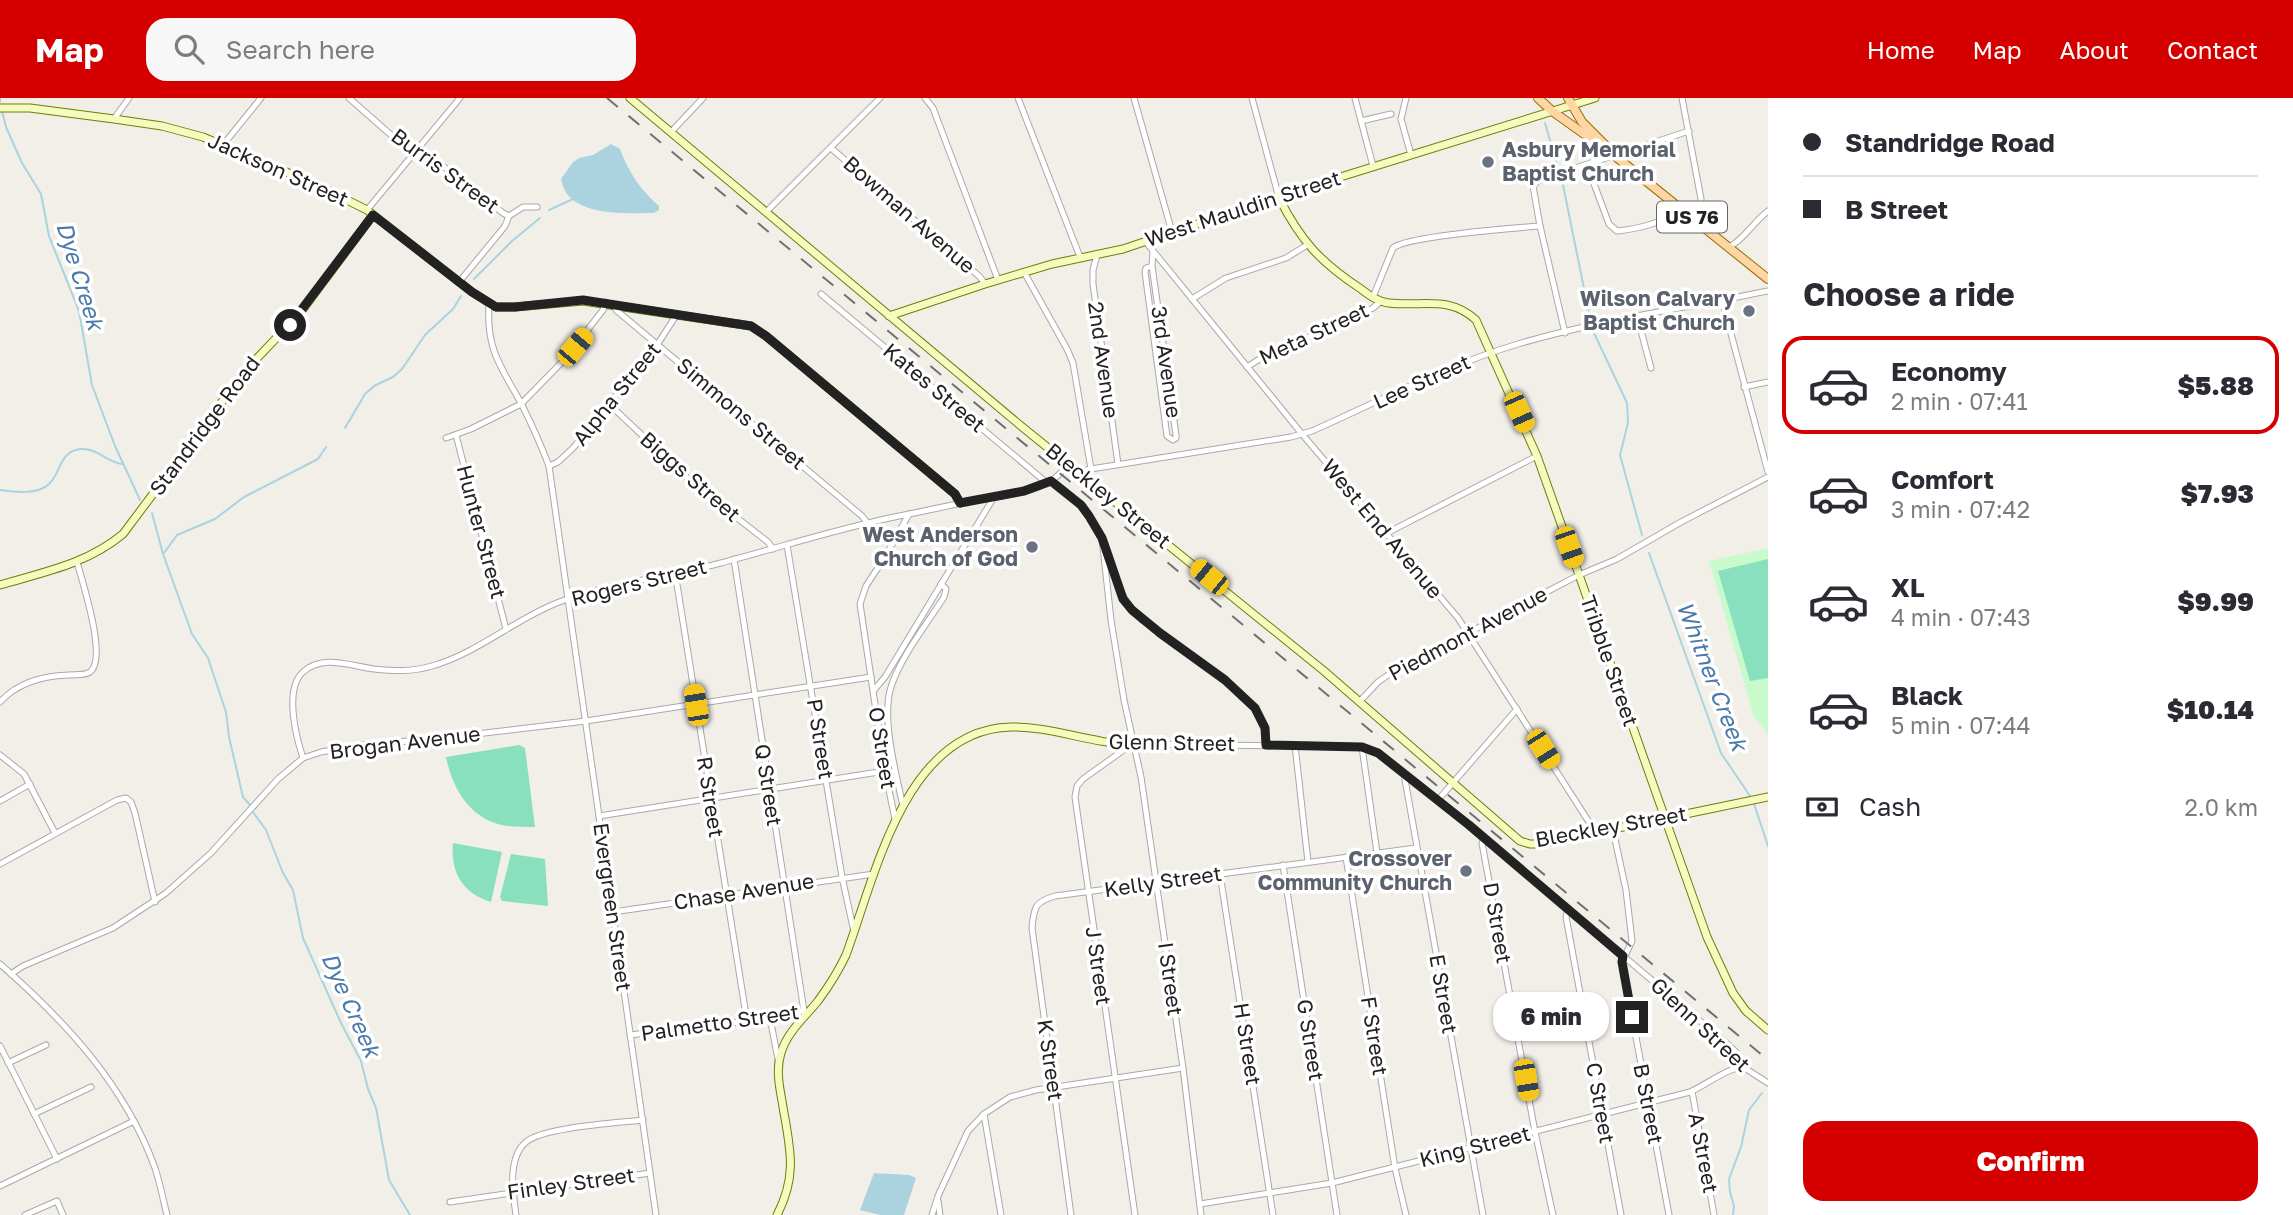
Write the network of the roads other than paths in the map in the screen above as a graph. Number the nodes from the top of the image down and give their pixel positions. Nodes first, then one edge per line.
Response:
1 (129, 98) edge
2 (261, 98) edge
3 (349, 98) edge
4 (460, 98) edge
5 (630, 98) edge
6 (703, 98) edge
7 (880, 98) edge
8 (925, 98) edge
9 (1018, 98) edge
10 (1134, 98) edge
11 (1252, 98) edge
12 (1355, 98) edge
13 (1406, 98) edge
14 (1538, 98) edge
15 (1595, 98) edge
16 (1682, 98) edge
17 (1570, 102) edge
18 (0, 108) edge
19 (1552, 111) junction
20 (1391, 114) dead end
21 (114, 119) junction
22 (1361, 121) junction
23 (1689, 131) junction
24 (671, 132) junction
25 (223, 145) junction
26 (831, 148) junction
27 (415, 153) junction
28 (1411, 155) junction
29 (1615, 156) junction
30 (1587, 165) junction
31 (1373, 166) junction
32 (1279, 198) junction
33 (537, 207) dead end
34 (1682, 210) junction
35 (1768, 211) edge
36 (766, 212) junction
37 (370, 213) junction
38 (509, 216) junction
39 (1696, 221) junction
40 (1540, 226) junction
41 (1172, 232) junction
42 (1145, 241) junction
43 (1307, 245) junction
44 (1729, 247) junction
45 (1153, 252) junction
46 (1097, 255) junction
47 (1080, 257) junction
48 (1152, 266) junction
49 (1024, 272) junction
50 (1768, 279) edge
51 (998, 280) junction
52 (460, 281) junction
53 (985, 284) junction
54 (1768, 291) edge
55 (821, 294) dead end
56 (1373, 297) junction
57 (1192, 299) junction
58 (1722, 300) junction
59 (1381, 301) junction
60 (489, 303) junction
61 (610, 303) junction
62 (677, 314) junction
63 (889, 316) junction
64 (1637, 316) junction
65 (1565, 333) junction
66 (657, 345) junction
67 (1492, 353) junction
68 (1247, 367) junction
69 (1651, 368) dead end
70 (1768, 382) edge
71 (1744, 387) junction
72 (521, 404) junction
73 (609, 404) junction
74 (1302, 434) junction
75 (456, 435) junction
76 (446, 438) dead end
77 (1537, 456) junction
78 (1118, 464) junction
79 (1068, 465) junction
80 (549, 466) junction
81 (1091, 468) junction
82 (1077, 472) junction
83 (1768, 475) edge
84 (1049, 482) junction
85 (994, 497) junction
86 (960, 503) junction
87 (909, 514) junction
88 (867, 524) junction
89 (1387, 533) junction
90 (1102, 538) junction
91 (787, 545) junction
92 (773, 549) junction
93 (734, 559) junction
94 (77, 562) junction
95 (675, 572) junction
96 (1579, 575) junction
97 (0, 584) edge
98 (941, 584) junction
99 (568, 599) junction
100 (506, 629) junction
101 (1469, 634) junction
102 (871, 677) junction
103 (811, 686) junction
104 (874, 690) junction
105 (754, 696) junction
106 (1360, 701) junction
107 (0, 702) edge
108 (696, 705) junction
109 (1517, 709) junction
110 (586, 721) junction
111 (1132, 744) junction
112 (1266, 745) junction
113 (1295, 746) junction
114 (1362, 747) junction
115 (0, 755) edge
116 (303, 758) junction
117 (885, 771) junction
118 (1403, 772) junction
119 (827, 781) junction
120 (1452, 782) junction
121 (30, 784) junction
122 (770, 791) junction
123 (1768, 797) edge
124 (710, 800) junction
125 (1438, 800) junction
126 (0, 801) edge
127 (903, 806) junction
128 (599, 816) junction
129 (1664, 818) junction
130 (895, 819) junction
131 (1613, 830) junction
132 (1597, 833) junction
133 (55, 834) junction
134 (1484, 838) junction
135 (1416, 848) junction
136 (1377, 853) junction
137 (1346, 857) junction
138 (1308, 862) junction
139 (0, 863) edge
140 (1283, 865) junction
141 (874, 874) junction
142 (1220, 874) junction
143 (842, 877) junction
144 (1156, 883) junction
145 (784, 887) junction
146 (1087, 892) junction
147 (726, 896) junction
148 (155, 902) junction
149 (1036, 905) joint
150 (1567, 908) junction
151 (613, 912) junction
152 (855, 933) junction
153 (1623, 956) junction
154 (0, 964) edge
155 (0, 973) edge
156 (10, 973) junction
157 (806, 1011) junction
158 (770, 1018) junction
159 (747, 1021) junction
160 (1768, 1030) edge
161 (630, 1035) junction
162 (46, 1045) dead end
163 (0, 1046) edge
164 (8, 1063) junction
165 (779, 1065) junction
166 (1743, 1067) junction
167 (1183, 1068) junction
168 (1115, 1079) junction
169 (1768, 1083) edge
170 (92, 1087) dead end
171 (1054, 1088) junction
172 (1692, 1091) junction
173 (1648, 1103) junction
174 (984, 1114) junction
175 (34, 1115) junction
176 (1602, 1115) junction
177 (643, 1120) junction
178 (134, 1121) junction
179 (1535, 1132) junction
180 (1471, 1148) junction
181 (57, 1159) junction
182 (1395, 1168) junction
183 (650, 1174) junction
184 (1332, 1183) junction
185 (0, 1186) edge
186 (513, 1192) junction
187 (1270, 1194) junction
188 (938, 1196) junction
189 (450, 1202) dead end
190 (1200, 1204) junction
191 (25, 1215) edge
192 (63, 1215) edge
193 (167, 1215) edge
194 (516, 1215) edge
195 (656, 1215) edge
196 (776, 1215) edge
197 (932, 1215) edge
198 (940, 1215) edge
199 (1001, 1215) edge
200 (1071, 1215) edge
201 (1135, 1215) edge
202 (1201, 1215) edge
203 (1273, 1215) edge
204 (1337, 1215) edge
205 (1406, 1215) edge
206 (1483, 1215) edge
207 (1553, 1215) edge
208 (1620, 1215) edge
209 (1669, 1215) edge
210 (1714, 1215) edge

1 - 21 street
2 - 25 street
3 - 27 street, Burris Street
4 - 27 street
5 - 24 street, Bleckley Street
6 - 24 street
7 - 26 street
8 - 51 street
9 - 47 street
10 - 41 street
11 - 32 street
12 - 22 street
13 - 28 street
14 - 19 main road, US 76
15 - 17 street, West Mauldin Street
16 - 23 street
17 - 19 street, West Mauldin Street
17 - 29 main road, US 76
18 - 21 street, Jackson Street
19 - 28 street, West Mauldin Street
19 - 29 main road, US 76
20 - 22 street
21 - 25 street, Jackson Street
22 - 31 street
23 - 29 street
23 - 39 street
24 - 36 street, Bleckley Street
25 - 37 street, Jackson Street
26 - 36 street
26 - 53 street, Bowman Avenue
27 - 37 street
27 - 38 street, Burris Street
28 - 31 street, West Mauldin Street
29 - 30 street
29 - 34 main road, US 76
30 - 34 street
30 - 40 street
31 - 32 street, West Mauldin Street
32 - 41 street, West Mauldin Street
32 - 43 street, Tribble Street
33 - 38 street
34 - 39 main road, US 76
35 - 44 street
36 - 63 street, Bleckley Street
37 - 52 street, Jackson Street
37 - 94 street, Standridge Road
38 - 52 street
39 - 44 main road, US 76
40 - 56 street
40 - 65 street
41 - 42 street, West Mauldin Street
42 - 45 street, West End Avenue
42 - 46 street, West Mauldin Street
43 - 56 street, Tribble Street
43 - 57 street
44 - 50 main road, US 76
45 - 48 street, 3rd Avenue
45 - 57 street, West End Avenue
46 - 47 street, West Mauldin Street
46 - 78 street, 2nd Avenue
47 - 49 street, West Mauldin Street
48 - 48 street, 3rd Avenue
49 - 51 street, West Mauldin Street
49 - 81 street
51 - 53 street, West Mauldin Street
52 - 60 street, Jackson Street
53 - 63 street, West Mauldin Street
54 - 58 street, Lee Street
55 - 84 street, Kates Street
56 - 59 street, Tribble Street
57 - 68 street, West End Avenue
58 - 64 street, Lee Street
58 - 71 street
59 - 67 street, Tribble Street
59 - 68 street, Meta Street
60 - 61 street
60 - 72 street, Evergreen Street
61 - 62 street
61 - 66 street, Simmons Street
61 - 72 street
62 - 66 street, Alpha Street
62 - 86 street
63 - 79 street, Bleckley Street
64 - 65 street, Lee Street
64 - 69 street
65 - 67 street, Lee Street
66 - 73 street, Alpha Street
66 - 88 street, Simmons Street
67 - 74 street, Lee Street
67 - 77 street, Tribble Street
68 - 74 street, West End Avenue
70 - 71 street
71 - 83 street
72 - 75 street
72 - 80 street, Evergreen Street
73 - 80 street, Alpha Street
73 - 92 street, Biggs Street
74 - 78 street, Lee Street
74 - 89 street, West End Avenue
75 - 76 street
75 - 100 street, Hunter Street
77 - 89 street
77 - 96 street, Tribble Street
78 - 81 street, Lee Street
79 - 82 street, Bleckley Street
79 - 84 street, Rogers Street
80 - 99 street, Evergreen Street
81 - 82 street, Lee Street
82 - 106 street, Bleckley Street
83 - 96 street, Piedmont Avenue
84 - 85 street, Rogers Street
84 - 90 street, Kates Street
85 - 86 street, Rogers Street
85 - 98 street
86 - 87 street, Rogers Street
87 - 88 street, Rogers Street
87 - 102 street, O Street
88 - 91 street, Rogers Street
89 - 101 street, West End Avenue
90 - 111 street, I Street
90 - 112 street
91 - 92 street, Rogers Street
91 - 103 street, P Street
92 - 93 street, Rogers Street
93 - 95 street, Rogers Street
93 - 105 street, Q Street
94 - 97 street, Standridge Road
94 - 107 street
95 - 99 street, Rogers Street
95 - 108 street, R Street
96 - 101 street, Piedmont Avenue
96 - 129 street, Tribble Street
98 - 104 street
98 - 127 street
99 - 100 street, Rogers Street
99 - 110 street, Evergreen Street
100 - 116 street, Rogers Street
101 - 106 street, Piedmont Avenue
101 - 109 street, West End Avenue
102 - 103 street, Brogan Avenue
102 - 104 street, O Street
103 - 105 street, Brogan Avenue
103 - 119 street, P Street
104 - 117 street, O Street
105 - 108 street, Brogan Avenue
105 - 122 street, Q Street
106 - 120 street, Bleckley Street
108 - 110 street, Brogan Avenue
108 - 124 street, R Street
109 - 120 street
109 - 132 street, West End Avenue
110 - 116 street, Brogan Avenue
110 - 128 street, Evergreen Street
111 - 112 street, Glenn Street
111 - 127 street, Glenn Street
111 - 144 street, I Street
111 - 146 street, J Street
112 - 113 street, Glenn Street
113 - 114 street, Glenn Street
113 - 138 street
114 - 118 street, Glenn Street
114 - 136 street
115 - 121 street
116 - 148 street, Brogan Avenue
117 - 119 street
117 - 130 street, O Street
118 - 125 street, Glenn Street
118 - 135 street, E Street
119 - 122 street
119 - 143 street, P Street
120 - 125 street
120 - 132 street, Bleckley Street
121 - 126 street
121 - 133 street
122 - 124 street
122 - 145 street, Q Street
123 - 129 street, Bleckley Street
124 - 128 street
124 - 147 street, R Street
125 - 134 street, Glenn Street
127 - 130 street, Glenn Street
128 - 151 street, Evergreen Street
129 - 131 street, Bleckley Street
129 - 160 street, Tribble Street
130 - 141 street, Glenn Street
131 - 132 street, Bleckley Street
131 - 153 street, B Street
133 - 139 street
133 - 148 street
134 - 150 street, Glenn Street
134 - 179 street, D Street
135 - 136 street, Kelly Street
135 - 180 street, E Street
136 - 137 street, Kelly Street
137 - 138 street, Kelly Street
137 - 182 street, F Street
138 - 140 street, Kelly Street
140 - 142 street, Kelly Street
140 - 184 street, G Street
141 - 143 street, Chase Avenue
141 - 152 street, Glenn Street
142 - 144 street, Kelly Street
142 - 187 street, H Street
143 - 145 street, Chase Avenue
143 - 152 street, P Street
144 - 146 street, Kelly Street
144 - 167 street, I Street
145 - 147 street, Chase Avenue
145 - 157 street, Q Street
146 - 149 street, Kelly Street
146 - 168 street, J Street
147 - 151 street, Chase Avenue
147 - 159 street, R Street
148 - 156 street, Brogan Avenue
149 - 171 street, K Street
150 - 153 street, Glenn Street
150 - 176 street, C Street
151 - 161 street, Evergreen Street
152 - 157 street, Glenn Street
153 - 166 street, Glenn Street
153 - 173 street, B Street
154 - 156 street
155 - 156 street, Brogan Avenue
156 - 178 street
157 - 158 street, Palmetto Street
157 - 165 street, Glenn Street
158 - 159 street, Palmetto Street
158 - 165 street, Glenn Street
159 - 161 street, Palmetto Street
161 - 177 street, Evergreen Street
162 - 164 street
163 - 164 street
164 - 175 street
165 - 196 street, Glenn Street
166 - 169 street, Glenn Street
166 - 172 street, King Street
167 - 168 street
167 - 190 street, I Street
168 - 171 street
168 - 201 street, J Street
170 - 175 street
171 - 174 street
171 - 200 street, K Street
172 - 173 street, King Street
172 - 210 street, A Street
173 - 176 street, King Street
173 - 209 street, B Street
174 - 188 street
174 - 199 street
175 - 181 street
176 - 179 street, King Street
176 - 208 street, C Street
177 - 183 street, Evergreen Street
177 - 186 street
178 - 181 street
178 - 193 street
179 - 180 street, King Street
179 - 207 street, D Street
180 - 182 street, King Street
180 - 206 street, E Street
181 - 185 street
182 - 184 street, King Street
182 - 205 street, F Street
183 - 186 street, Finley Street
183 - 195 street, Evergreen Street
184 - 187 street, King Street
184 - 204 street, G Street
186 - 189 street, Finley Street
186 - 194 street
187 - 190 street, King Street
187 - 203 street, H Street
188 - 197 street
188 - 198 street
190 - 202 street, I Street
191 - 192 street

